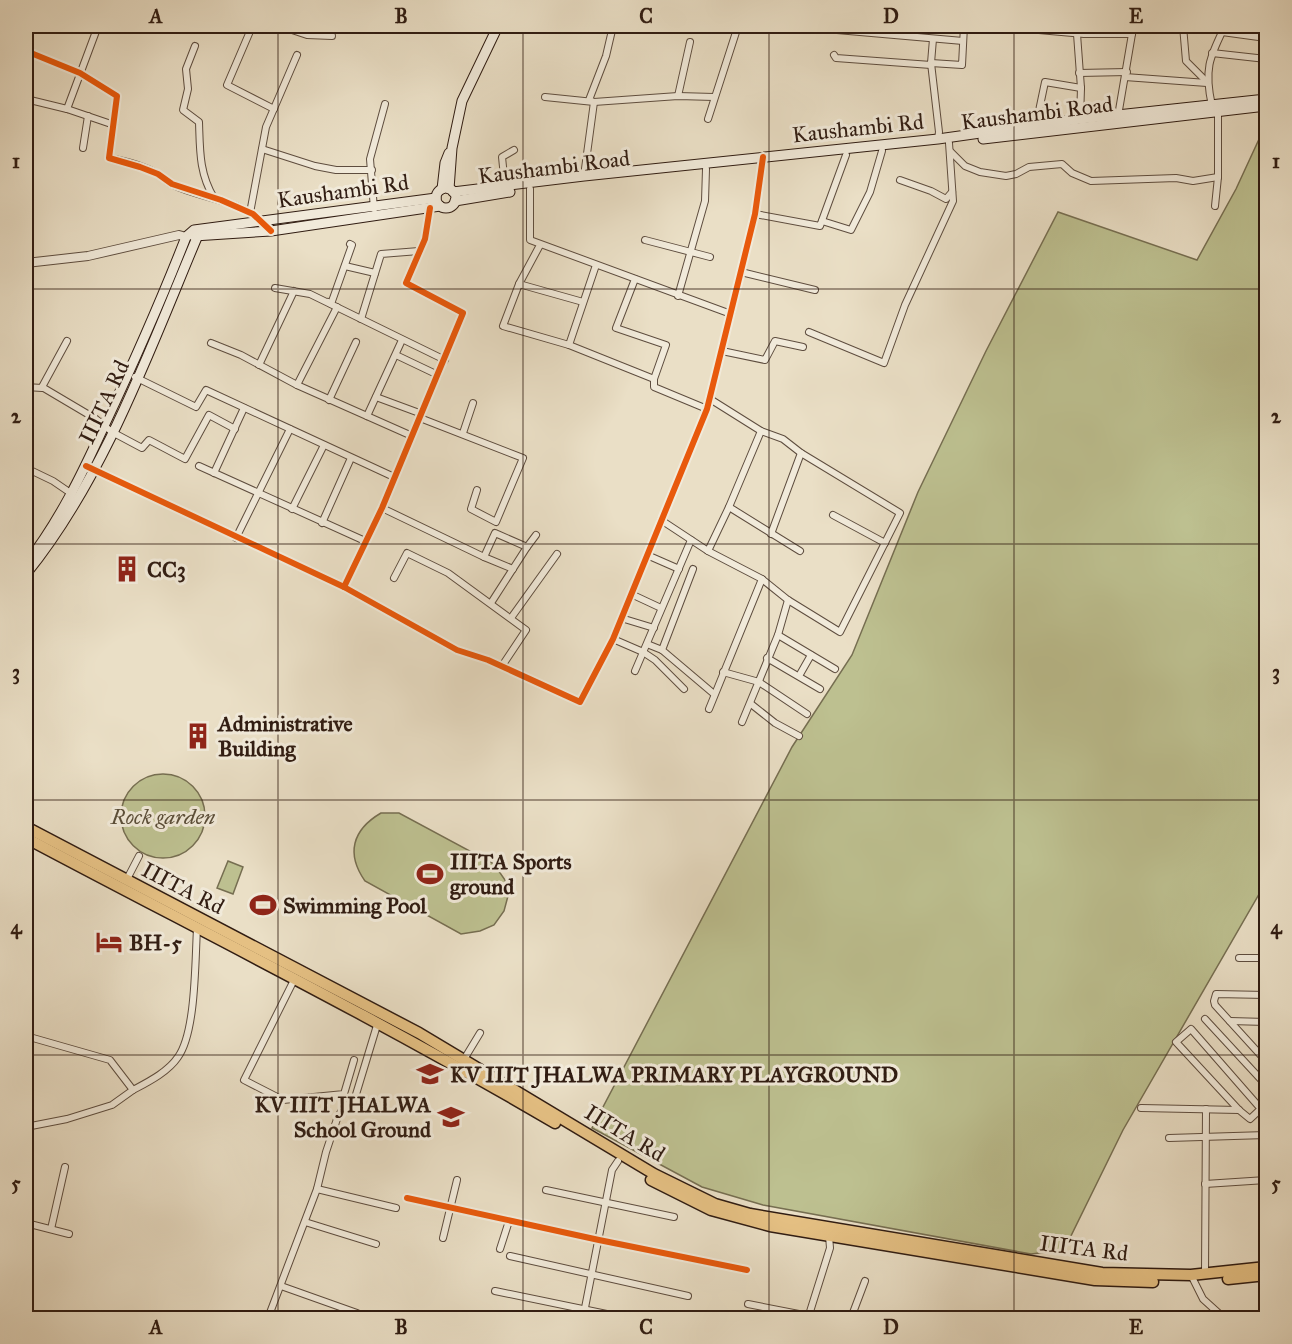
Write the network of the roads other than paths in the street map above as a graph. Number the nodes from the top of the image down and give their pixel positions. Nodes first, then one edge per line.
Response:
1 (98, 26) edge
2 (280, 26) edge
3 (498, 26) edge
4 (613, 26) edge
5 (738, 26) edge
6 (808, 26) edge
7 (964, 26) edge
8 (995, 26) edge
9 (1085, 26) edge
10 (1134, 26) edge
11 (1183, 26) edge
12 (250, 28) dead end
13 (827, 29) dead end
14 (1224, 29) edge
15 (837, 30) dead end
16 (1081, 34) junction
17 (1132, 34) junction
18 (332, 36) dead end
19 (1266, 38) edge
20 (933, 39) junction
21 (963, 41) junction
22 (690, 42) dead end
23 (195, 46) dead end
24 (26, 51) edge
25 (1212, 53) junction
26 (297, 55) dead end
27 (834, 55) dead end
28 (1266, 59) edge
29 (931, 63) junction
30 (80, 73) junction
31 (1079, 73) junction
32 (1126, 75) junction
33 (1207, 83) junction
34 (1081, 88) junction
35 (678, 96) junction
36 (544, 97) dead end
37 (714, 97) junction
38 (26, 99) edge
39 (1266, 99) edge
40 (594, 102) junction
41 (385, 104) dead end
42 (1266, 106) edge
43 (67, 109) junction
44 (274, 109) junction
45 (1215, 109) junction
46 (88, 116) junction
47 (1118, 116) junction
48 (708, 119) dead end
49 (1080, 119) junction
50 (114, 125) junction
51 (1036, 125) junction
52 (938, 139) junction
53 (950, 147) junction
54 (83, 148) dead end
55 (262, 149) junction
56 (514, 150) dead end
57 (882, 151) junction
58 (846, 155) junction
59 (763, 160) junction
60 (706, 169) junction
61 (372, 170) junction
62 (584, 176) junction
63 (1218, 177) junction
64 (900, 180) dead end
65 (505, 186) junction
66 (530, 189) junction
67 (953, 191) junction
68 (450, 193) junction
69 (214, 199) junction
70 (438, 202) junction
71 (1215, 206) dead end
72 (430, 208) junction
73 (374, 211) junction
74 (250, 213) junction
75 (755, 214) junction
76 (27, 216) edge
77 (261, 221) junction
78 (822, 221) junction
79 (26, 228) edge
80 (271, 231) junction
81 (198, 235) junction
82 (186, 237) junction
83 (645, 240) dead end
84 (350, 244) dead end
85 (540, 244) junction
86 (419, 251) junction
87 (689, 252) junction
88 (710, 257) dead end
89 (26, 263) edge
90 (596, 265) junction
91 (345, 266) junction
92 (741, 272) junction
93 (375, 273) junction
94 (635, 279) junction
95 (519, 284) junction
96 (275, 288) dead end
97 (815, 290) dead end
98 (294, 291) junction
99 (678, 296) junction
100 (327, 302) junction
101 (583, 302) junction
102 (337, 307) junction
103 (731, 314) junction
104 (361, 319) junction
105 (809, 332) dead end
106 (402, 340) junction
107 (67, 341) dead end
108 (356, 342) dead end
109 (211, 344) dead end
110 (569, 345) junction
111 (803, 347) dead end
112 (722, 351) junction
113 (396, 355) junction
114 (445, 360) junction
115 (259, 365) junction
116 (438, 375) junction
117 (133, 376) junction
118 (654, 379) junction
119 (297, 385) junction
120 (26, 387) edge
121 (42, 387) junction
122 (376, 397) junction
123 (710, 399) junction
124 (329, 400) junction
125 (473, 403) dead end
126 (244, 408) junction
127 (707, 409) junction
128 (367, 416) junction
129 (421, 416) junction
130 (108, 429) junction
131 (235, 429) junction
132 (290, 429) junction
133 (761, 431) junction
134 (463, 433) junction
135 (412, 436) junction
136 (324, 445) junction
137 (801, 453) junction
138 (351, 458) junction
139 (199, 466) dead end
140 (26, 468) edge
141 (90, 468) junction
142 (214, 473) junction
143 (394, 477) junction
144 (477, 490) dead end
145 (72, 494) junction
146 (259, 494) junction
147 (729, 507) junction
148 (382, 508) junction
149 (292, 509) junction
150 (833, 515) dead end
151 (661, 520) junction
152 (321, 523) junction
153 (771, 534) junction
154 (536, 535) dead end
155 (236, 538) junction
156 (691, 540) junction
157 (365, 541) junction
158 (885, 543) junction
159 (527, 548) junction
160 (708, 551) junction
161 (800, 551) dead end
162 (29, 553) edge
163 (557, 554) dead end
164 (647, 555) junction
165 (484, 557) junction
166 (26, 564) edge
167 (513, 569) junction
168 (679, 569) junction
169 (693, 569) dead end
170 (26, 574) edge
171 (394, 578) dead end
172 (762, 579) junction
173 (344, 587) junction
174 (631, 594) junction
175 (788, 600) junction
176 (491, 603) junction
177 (661, 608) junction
178 (511, 618) junction
179 (621, 618) junction
180 (654, 628) junction
181 (778, 635) junction
182 (613, 639) junction
183 (647, 644) junction
184 (662, 650) junction
185 (643, 652) junction
186 (811, 655) junction
187 (767, 658) junction
188 (502, 666) junction
189 (835, 669) dead end
190 (635, 671) dead end
191 (723, 672) junction
192 (799, 676) junction
193 (759, 682) junction
194 (684, 689) dead end
195 (820, 689) dead end
196 (714, 694) junction
197 (751, 704) junction
198 (709, 709) dead end
199 (807, 714) dead end
200 (742, 722) dead end
201 (799, 736) dead end
202 (26, 827) edge
203 (26, 838) edge
204 (139, 856) dead end
205 (124, 885) junction
206 (201, 927) junction
207 (1239, 958) dead end
208 (1266, 958) edge
209 (297, 974) junction
210 (1266, 995) edge
211 (380, 1018) junction
212 (1205, 1019) dead end
213 (1230, 1021) junction
214 (1266, 1022) edge
215 (480, 1033) dead end
216 (26, 1036) edge
217 (354, 1060) dead end
218 (1266, 1061) edge
219 (461, 1063) junction
220 (1266, 1085) edge
221 (133, 1090) junction
222 (1264, 1107) edge
223 (1141, 1108) dead end
224 (1206, 1108) junction
225 (1239, 1110) junction
226 (26, 1127) edge
227 (1266, 1136) edge
228 (1205, 1137) junction
229 (1169, 1138) dead end
230 (28, 1154) dead end
231 (618, 1161) junction
232 (26, 1166) edge
233 (65, 1167) dead end
234 (652, 1177) junction
235 (456, 1180) dead end
236 (1266, 1180) edge
237 (1205, 1184) junction
238 (317, 1189) junction
239 (546, 1190) dead end
240 (406, 1198) dead end
241 (607, 1203) junction
242 (396, 1208) dead end
243 (450, 1208) junction
244 (674, 1217) dead end
245 (509, 1221) junction
246 (305, 1222) junction
247 (26, 1223) edge
248 (51, 1229) junction
249 (69, 1234) dead end
250 (829, 1236) junction
251 (443, 1238) dead end
252 (599, 1240) junction
253 (376, 1244) dead end
254 (500, 1249) dead end
255 (510, 1256) dead end
256 (1266, 1267) edge
257 (747, 1270) dead end
258 (592, 1274) junction
259 (1087, 1274) junction
260 (1205, 1274) junction
261 (1266, 1275) edge
262 (1193, 1278) junction
263 (865, 1281) dead end
264 (281, 1286) junction
265 (495, 1291) dead end
266 (688, 1296) dead end
267 (748, 1304) dead end
268 (585, 1310) junction
269 (357, 1313) dead end
270 (26, 1314) edge
271 (809, 1317) edge
272 (36, 1318) edge
273 (268, 1318) edge
274 (583, 1318) edge
275 (626, 1318) edge
276 (851, 1318) edge
277 (1224, 1318) edge

1 - 30 street
2 - 18 street
3 - 68 main road
4 - 40 street
5 - 37 street
6 - 13 street
7 - 21 street
8 - 16 street
9 - 16 street
10 - 17 street
11 - 33 street
12 - 44 street
14 - 19 street
14 - 25 street
15 - 20 street
16 - 17 street
16 - 31 street
17 - 32 street
20 - 21 street
20 - 29 street
21 - 29 street
22 - 35 street
23 - 69 street
24 - 30 street
25 - 28 street
25 - 33 street
26 - 44 street
27 - 29 street
29 - 52 street
30 - 43 street
30 - 50 street
31 - 32 street
31 - 34 street
32 - 33 street
32 - 47 street
33 - 45 street
34 - 49 street
34 - 51 street
35 - 37 street
35 - 40 street
36 - 40 street
37 - 48 street
38 - 43 street
39 - 45 main road, Kaushambi Rd
40 - 62 street
41 - 61 street
42 - 45 main road, Kaushambi Road
43 - 46 street
44 - 55 street
45 - 47 main road, Kaushambi Rd
45 - 53 main road, Kaushambi Road
45 - 63 street
46 - 50 street
46 - 54 street
47 - 49 main road, Kaushambi Rd
49 - 51 main road, Kaushambi Rd
50 - 69 street
51 - 52 main road, Kaushambi Rd
52 - 59 main road, Kaushambi Rd
53 - 57 main road, Kaushambi Road
53 - 63 street
53 - 67 street
55 - 61 street
55 - 74 street
56 - 65 street
57 - 58 main road, Kaushambi Road
57 - 78 street
58 - 59 main road, Kaushambi Road
58 - 78 street
59 - 60 main road, Kaushambi Road
59 - 62 main road, Kaushambi Rd
59 - 75 street
60 - 66 main road, Kaushambi Road
60 - 87 street
61 - 73 street
62 - 65 main road, Kaushambi Rd
63 - 71 street
64 - 67 street
65 - 68 main road, Kaushambi Rd
66 - 68 main road, Kaushambi Road
66 - 85 street
67 - 105 street
68 - 70 main road
68 - 70 main road
69 - 74 street
70 - 72 main road
70 - 73 main road, Kaushambi Rd
72 - 73 main road
72 - 86 street
73 - 77 main road, Kaushambi Rd
73 - 80 main road
74 - 77 street
75 - 78 street
75 - 92 street
76 - 79 street
77 - 80 street
77 - 82 main road, Kaushambi Rd
80 - 81 main road
81 - 82 main road
81 - 117 main road, IIITA Rd
82 - 89 street
82 - 117 main road, IIITA Rd
83 - 87 street
84 - 91 street
85 - 90 street
85 - 95 street
86 - 93 street
86 - 114 street
87 - 88 street
87 - 99 street
90 - 94 street
90 - 101 street
91 - 93 street
91 - 100 street
92 - 97 street
92 - 103 street
93 - 104 street
94 - 99 street
94 - 118 street
95 - 101 street
95 - 110 street
96 - 98 street
98 - 100 street
98 - 115 street
99 - 103 street
100 - 102 street
101 - 110 street
102 - 104 street
102 - 119 street
103 - 112 street
104 - 106 street
106 - 113 street
106 - 114 street
107 - 121 street
108 - 124 street
109 - 115 street
110 - 118 street
111 - 112 street
112 - 123 street
113 - 116 street
113 - 122 street
114 - 116 street
115 - 119 street
116 - 129 street
117 - 126 street
117 - 130 main road, IIITA Rd
118 - 127 street
119 - 124 street
120 - 121 street
121 - 130 street
122 - 128 street
122 - 129 street
123 - 127 street
123 - 133 street
124 - 128 street
125 - 134 street
126 - 131 street
126 - 132 street
127 - 151 street
128 - 135 street
129 - 134 street
129 - 135 street
130 - 131 street
130 - 141 main road, IIITA Rd
131 - 142 street
132 - 136 street
132 - 146 street
133 - 137 street
133 - 147 street
134 - 144 street
135 - 143 street
136 - 138 street
136 - 149 street
137 - 153 street
137 - 158 street
138 - 143 street
138 - 152 street
139 - 142 street
140 - 145 street
141 - 145 main road, IIITA Rd
141 - 155 street
141 - 170 main road, IIITA Rd
142 - 146 street
143 - 148 street
145 - 162 main road, IIITA Rd
146 - 149 street
146 - 155 street
147 - 153 street
147 - 160 street
148 - 157 street
148 - 165 street
149 - 152 street
150 - 158 street
151 - 156 street
151 - 164 street
152 - 157 street
153 - 161 street
154 - 159 street
155 - 173 street
156 - 160 street
156 - 168 street
157 - 173 street
158 - 175 street
159 - 165 street
159 - 167 street
160 - 172 street
162 - 166 main road, IIITA Rd
163 - 178 street
164 - 168 street
164 - 174 street
165 - 167 street
167 - 176 street
168 - 177 street
169 - 184 street
171 - 176 street
172 - 175 street
172 - 191 street
173 - 188 street
174 - 177 street
174 - 179 street
175 - 181 street
176 - 178 street
177 - 180 street
178 - 188 street
179 - 180 street
179 - 182 street
180 - 183 street
181 - 186 street
181 - 187 street
182 - 185 street
182 - 188 street
183 - 184 street
183 - 185 street
184 - 196 street
185 - 190 street
185 - 194 street
186 - 189 street
186 - 192 street
187 - 192 street
187 - 193 street
191 - 193 street
191 - 196 street
192 - 195 street
193 - 197 street
193 - 199 street
196 - 198 street
197 - 200 street
197 - 201 street
202 - 205 main road, IIITA Rd
203 - 205 main road, IIITA Rd
204 - 205 street
205 - 206 main road, IIITA Rd
206 - 209 main road, IIITA Rd
206 - 221 street
207 - 208 street
209 - 211 main road, IIITA Rd
209 - 217 street
210 - 213 street
211 - 219 main road, IIITA Rd
211 - 238 street
212 - 220 street
213 - 214 street
213 - 218 street
215 - 219 street
216 - 221 street
219 - 231 main road, IIITA Rd
219 - 234 main road, IIITA Rd
221 - 226 street
222 - 225 street
222 - 225 street
223 - 224 street
224 - 225 street
224 - 228 street
227 - 228 street
228 - 229 street
228 - 237 street
230 - 232 street
231 - 234 main road, IIITA Rd
231 - 241 street
233 - 248 street
234 - 250 main road, IIITA Rd
234 - 259 main road, IIITA Rd
235 - 243 street
236 - 237 street
237 - 260 street
238 - 242 street
238 - 246 street
239 - 241 street
240 - 243 street
241 - 244 street
241 - 252 street
243 - 245 street
243 - 251 street
245 - 252 street
245 - 254 street
246 - 253 street
246 - 264 street
247 - 248 street
248 - 249 street
250 - 259 main road, IIITA Rd
250 - 271 street
252 - 257 street
252 - 258 street
255 - 258 street
256 - 260 main road, IIITA Rd
258 - 266 street
258 - 268 street
259 - 262 main road, IIITA Rd
260 - 262 main road, IIITA Rd
261 - 262 main road, IIITA Rd
262 - 277 street
263 - 276 street
264 - 269 street
264 - 273 street
265 - 268 street
267 - 271 street
268 - 274 street
268 - 275 street
270 - 272 street

